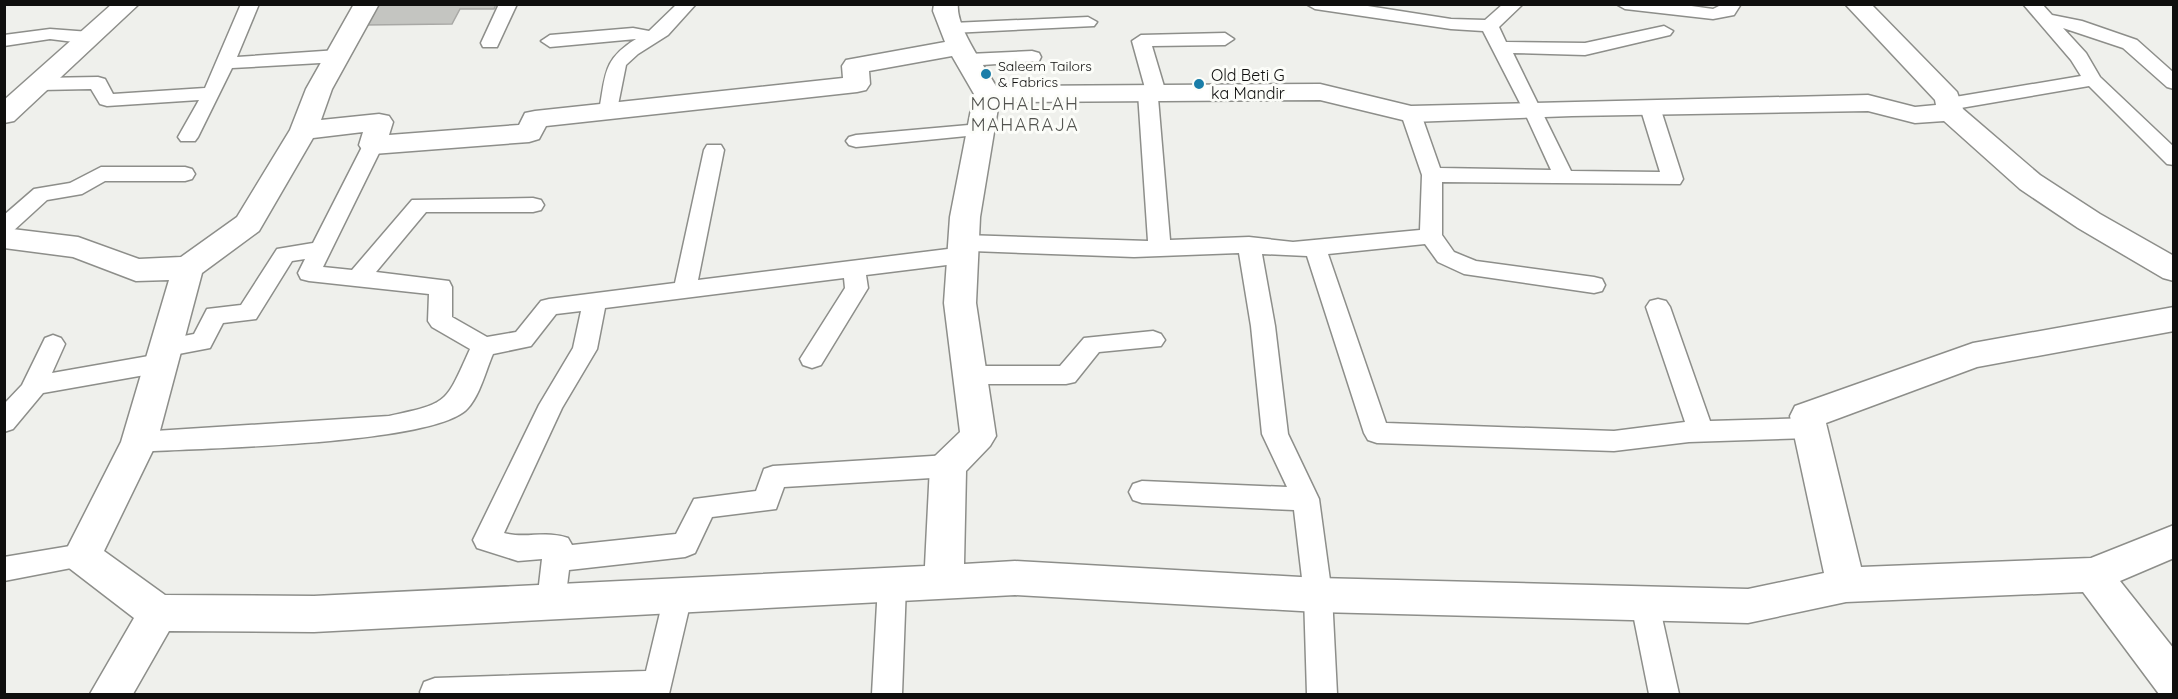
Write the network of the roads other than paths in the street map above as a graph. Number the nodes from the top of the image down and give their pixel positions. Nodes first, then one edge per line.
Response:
1 (127, 4) edge
2 (250, 4) edge
3 (367, 4) edge
4 (508, 4) edge
5 (687, 4) edge
6 (1315, 4) edge
7 (1396, 4) edge
8 (1473, 4) edge
9 (1514, 4) edge
10 (1625, 4) edge
11 (1732, 4) edge
12 (1857, 4) edge
13 (1365, 11) junction
14 (2037, 12) edge
15 (1088, 22) dead end
16 (1489, 26) junction
17 (1664, 31) dead end
18 (956, 35) edge
19 (652, 37) junction
20 (90, 38) junction
21 (1225, 39) dead end
22 (4, 41) edge
23 (550, 41) dead end
24 (490, 43) dead end
25 (1500, 47) junction
26 (338, 56) junction
27 (1032, 57) dead end
28 (225, 63) junction
29 (2093, 80) junction
30 (2174, 82) edge
31 (40, 84) junction
32 (212, 93) junction
33 (1152, 93) junction
34 (987, 94) junction
35 (1650, 107) junction
36 (1950, 108) junction
37 (1533, 109) junction
38 (609, 111) junction
39 (1411, 114) junction
40 (4, 115) edge
41 (304, 130) junction
42 (980, 130) junction
43 (188, 137) dead end
44 (856, 141) dead end
45 (373, 145) junction
46 (714, 150) dead end
47 (2174, 159) edge
48 (185, 174) dead end
49 (1431, 175) junction
50 (1564, 177) junction
51 (533, 205) dead end
52 (4, 227) edge
53 (1431, 236) junction
54 (4, 238) edge
55 (1249, 245) junction
56 (1315, 248) junction
57 (963, 249) junction
58 (1160, 249) junction
59 (320, 250) junction
60 (188, 268) junction
61 (853, 268) junction
62 (2174, 270) edge
63 (358, 278) junction
64 (1594, 285) dead end
65 (685, 289) junction
66 (595, 301) junction
67 (1658, 307) dead end
68 (2174, 319) edge
69 (1154, 340) dead end
70 (52, 344) dead end
71 (484, 346) junction
72 (164, 355) junction
73 (812, 358) dead end
74 (969, 375) junction
75 (34, 385) junction
76 (4, 422) edge
77 (1810, 428) junction
78 (1701, 432) junction
79 (139, 442) junction
80 (948, 466) junction
81 (1143, 492) dead end
82 (1306, 499) junction
83 (2174, 541) edge
84 (82, 556) junction
85 (557, 560) junction
86 (4, 569) edge
87 (2093, 575) junction
88 (944, 582) junction
89 (892, 585) junction
90 (1846, 585) junction
91 (678, 596) junction
92 (1318, 596) junction
93 (551, 602) junction
94 (1644, 604) junction
95 (158, 613) junction
96 (2174, 682) edge
97 (435, 692) dead end
98 (111, 694) edge
99 (887, 694) edge
100 (1322, 694) edge
101 (1664, 694) edge

1 - 20 street
2 - 28 lane
3 - 26 street
4 - 24 lane
5 - 19 lane
6 - 13 lane
7 - 13 lane
8 - 16 lane
9 - 16 lane
10 - 11 lane
12 - 36 street
13 - 16 lane
14 - 29 lane
14 - 30 lane
15 - 18 lane
16 - 25 lane
17 - 25 lane
18 - 27 lane
18 - 34 street
18 - 38 street
19 - 23 lane
19 - 38 lane
20 - 22 lane
20 - 31 street
21 - 33 lane
25 - 37 lane
26 - 28 lane
26 - 41 street
28 - 32 lane
29 - 36 lane
29 - 47 lane
31 - 32 lane
31 - 40 street
32 - 43 lane
33 - 34 street
33 - 39 street
33 - 58 lane
34 - 42 street
35 - 36 street
35 - 37 street
35 - 50 lane
36 - 62 street
37 - 39 street
37 - 50 lane
38 - 45 street
39 - 49 lane
41 - 45 street
41 - 60 street
42 - 44 lane
42 - 57 street
45 - 59 lane
46 - 65 lane
48 - 52 lane
49 - 50 lane
49 - 53 lane
51 - 63 lane
53 - 56 lane
53 - 64 lane
54 - 60 street
55 - 56 lane
55 - 58 lane
55 - 82 lane
56 - 78 lane
57 - 58 lane
57 - 61 lane
57 - 74 street
59 - 63 lane
59 - 72 lane
60 - 72 street
61 - 65 lane
61 - 73 lane
63 - 71 lane
65 - 66 lane
66 - 71 lane
66 - 85 lane
67 - 78 lane
68 - 77 street
69 - 74 lane
70 - 75 lane
71 - 79 lane
72 - 75 lane
72 - 79 street
74 - 80 street
75 - 76 lane
77 - 78 lane
77 - 90 street
79 - 84 street
80 - 85 lane
80 - 88 street
81 - 82 lane
82 - 92 lane
83 - 87 street
84 - 86 lane
84 - 95 street
85 - 93 lane
87 - 90 street
87 - 96 street
88 - 89 street
88 - 92 street
89 - 91 street
89 - 99 lane
90 - 94 street
91 - 93 street
91 - 97 lane
92 - 94 street
92 - 100 lane
93 - 95 street
94 - 101 lane
95 - 98 street

